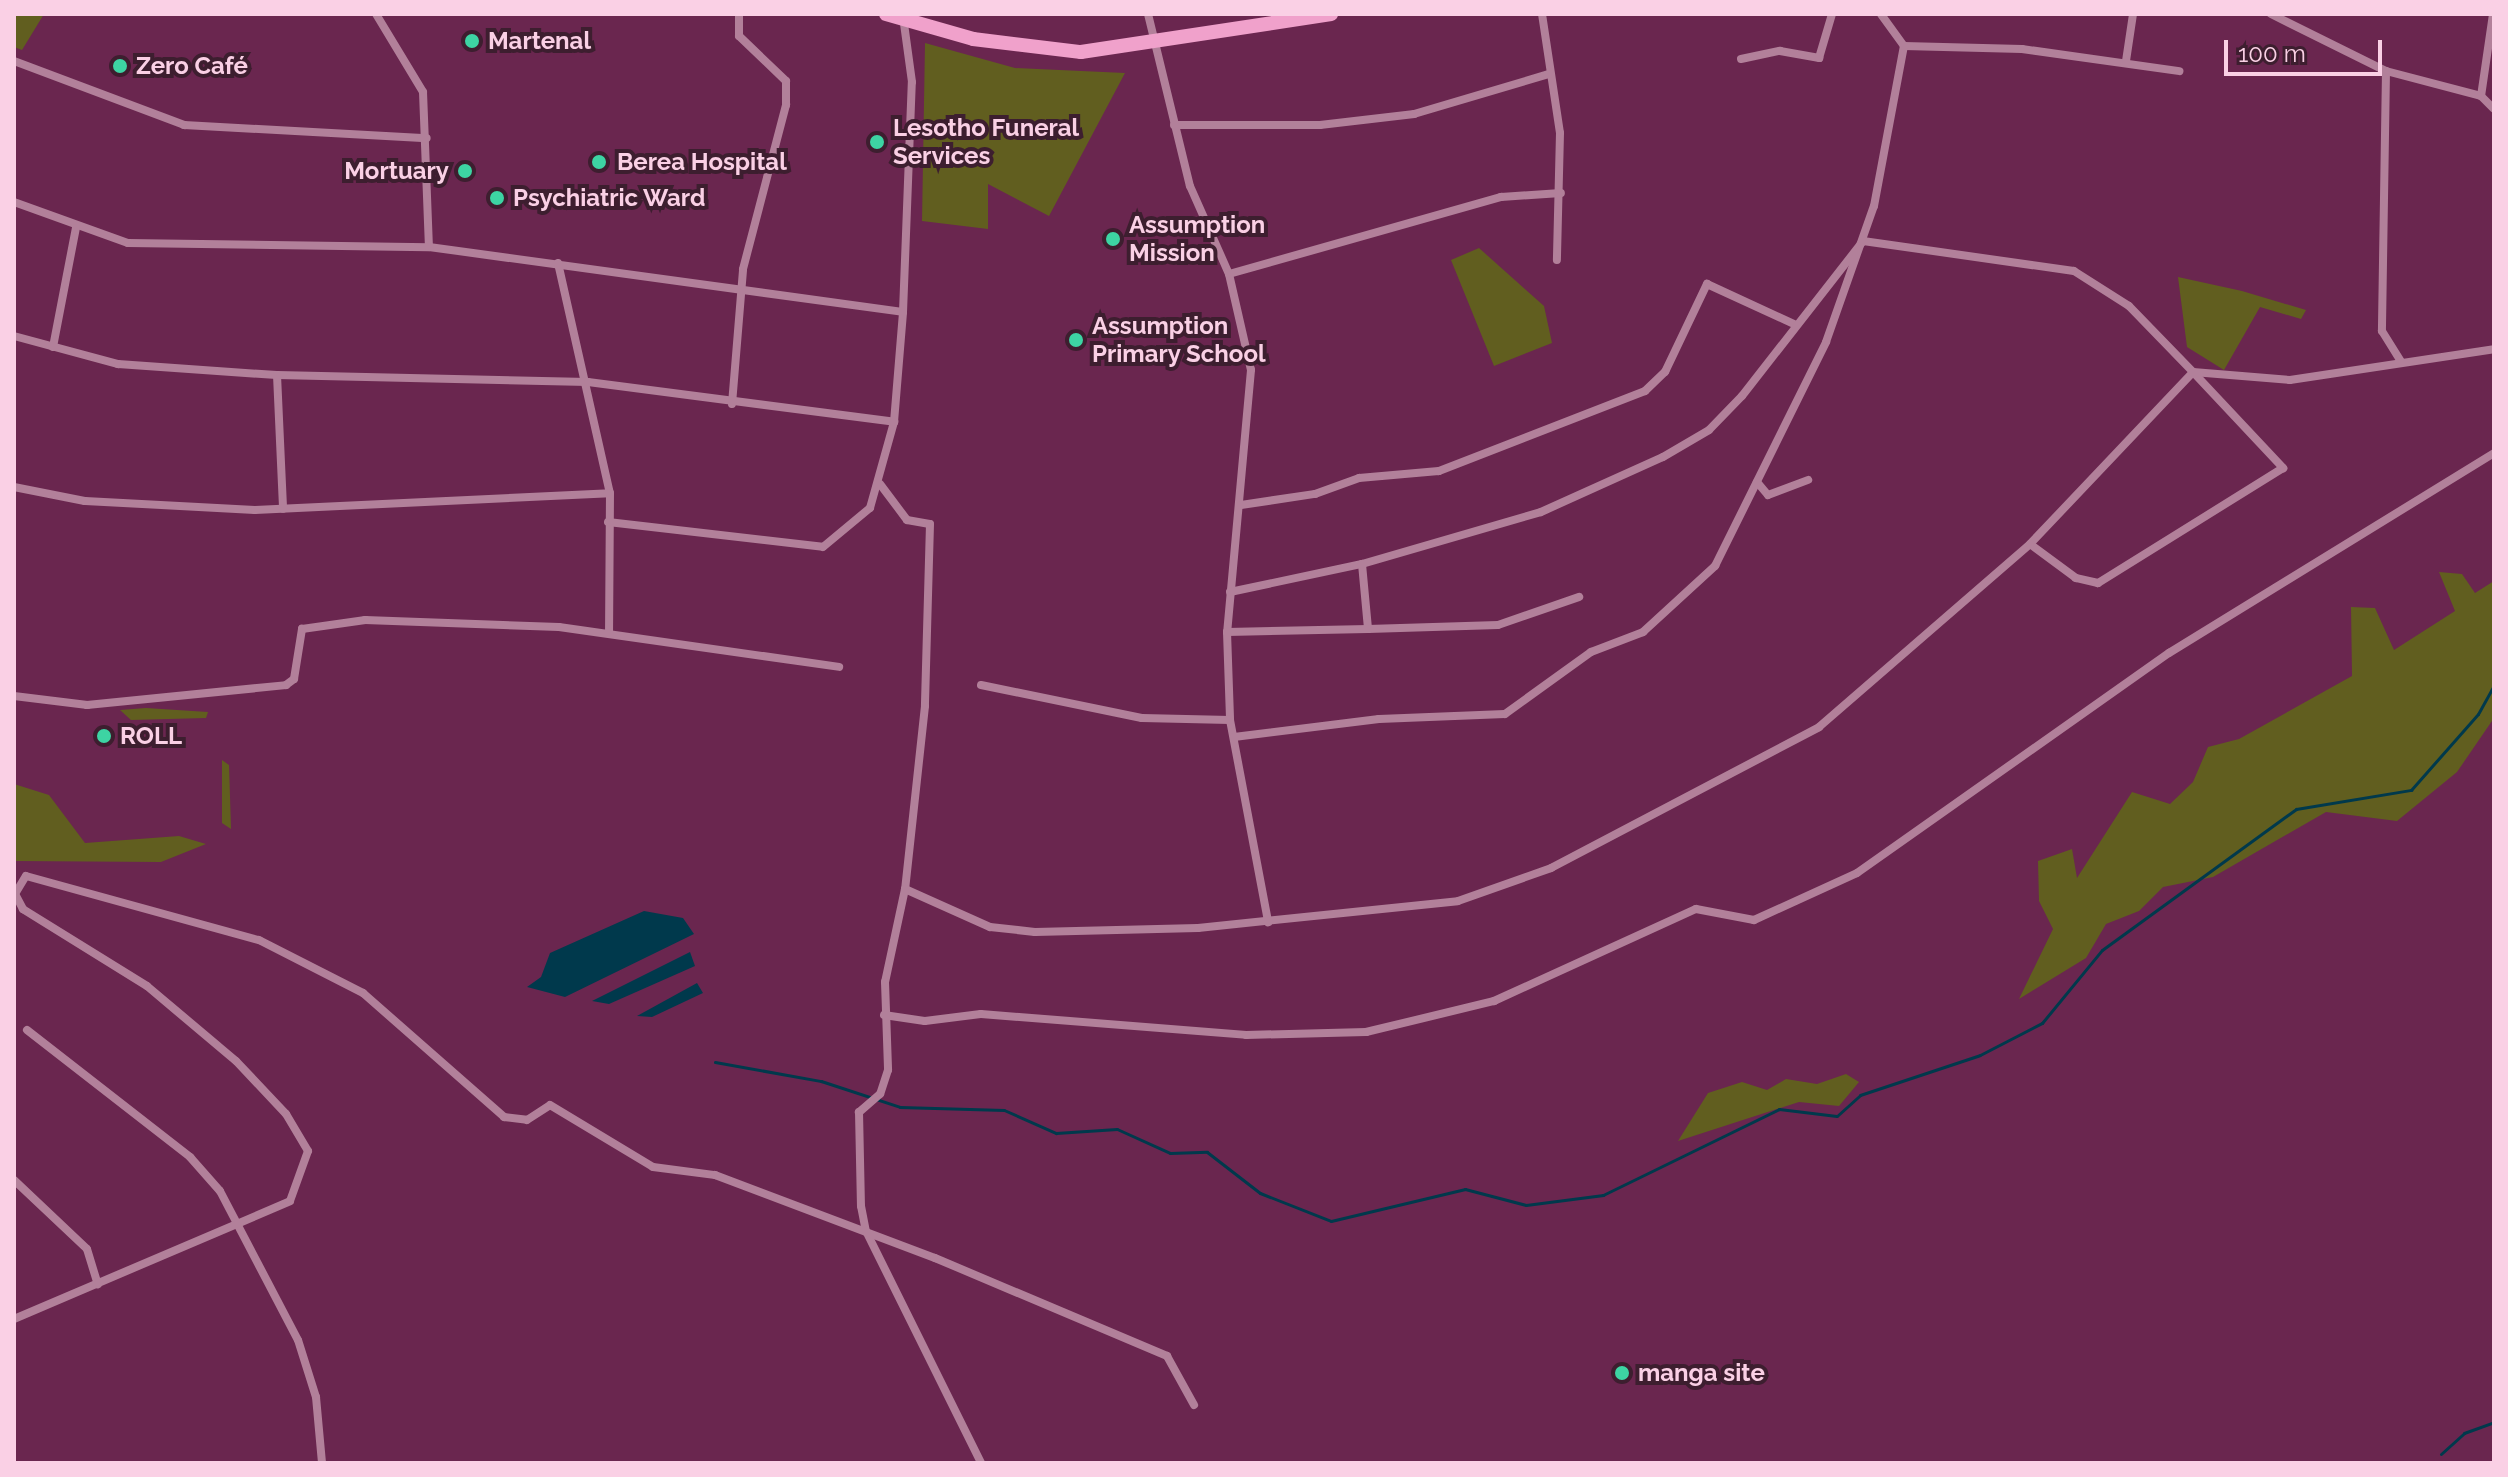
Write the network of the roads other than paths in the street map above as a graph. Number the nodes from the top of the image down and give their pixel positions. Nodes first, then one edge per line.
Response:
1 (376, 14) edge
2 (739, 14) edge
3 (886, 14) edge
4 (1148, 14) edge
5 (1331, 14) edge
6 (1542, 14) edge
7 (1832, 14) edge
8 (1881, 14) edge
9 (2133, 14) edge
10 (2271, 14) edge
11 (2493, 14) edge
12 (903, 17) edge
13 (1157, 45) junction
14 (1904, 46) junction
15 (1741, 59) dead end
16 (14, 61) edge
17 (2126, 61) junction
18 (2179, 71) dead end
19 (2386, 71) junction
20 (1549, 74) junction
21 (2481, 96) junction
22 (2494, 109) edge
23 (1174, 125) junction
24 (427, 138) junction
25 (1561, 193) junction
26 (14, 202) edge
27 (76, 228) junction
28 (1863, 241) junction
29 (429, 247) junction
30 (1557, 260) dead end
31 (558, 263) junction
32 (1229, 274) junction
33 (741, 291) junction
34 (903, 312) junction
35 (1794, 324) junction
36 (14, 336) edge
37 (53, 347) junction
38 (2494, 349) edge
39 (2402, 363) junction
40 (2193, 372) junction
41 (277, 375) junction
42 (588, 382) junction
43 (732, 404) junction
44 (894, 422) junction
45 (2494, 453) edge
46 (1808, 480) dead end
47 (1757, 482) junction
48 (880, 484) junction
49 (14, 487) edge
50 (610, 493) junction
51 (1241, 505) junction
52 (283, 509) junction
53 (608, 522) junction
54 (2030, 544) junction
55 (1362, 564) junction
56 (1230, 592) junction
57 (1579, 597) dead end
58 (1368, 629) junction
59 (1227, 632) junction
60 (609, 633) junction
61 (839, 667) dead end
62 (981, 685) dead end
63 (14, 696) edge
64 (1230, 720) junction
65 (1234, 737) junction
66 (905, 889) junction
67 (1268, 922) junction
68 (884, 1015) junction
69 (27, 1030) dead end
70 (14, 1180) edge
71 (242, 1225) junction
72 (866, 1231) junction
73 (98, 1284) junction
74 (14, 1319) edge
75 (1194, 1405) dead end
76 (322, 1463) edge
77 (981, 1463) edge

1 - 24 street
2 - 33 street
3 - 12 main road
4 - 13 street
5 - 13 main road
6 - 20 street
7 - 15 street
8 - 14 street
9 - 17 street
10 - 19 street
11 - 21 street
12 - 13 main road
12 - 34 street
13 - 23 street
14 - 17 street
14 - 28 street
16 - 24 street
17 - 18 street
19 - 21 street
19 - 39 street
20 - 23 street
20 - 25 street
21 - 22 street
23 - 32 street
24 - 29 street
25 - 30 street
25 - 32 street
26 - 27 street
27 - 29 street
27 - 37 street
28 - 35 street
28 - 40 street
28 - 47 street
29 - 31 street
31 - 33 street
31 - 42 street
32 - 51 street
33 - 34 street
33 - 43 street
34 - 44 street
35 - 51 street
35 - 55 street
36 - 37 street
37 - 41 street
38 - 39 street
39 - 40 street
40 - 54 street
40 - 54 street
41 - 42 street
41 - 52 street
42 - 43 street
42 - 50 street
43 - 44 street
44 - 48 street
45 - 68 street
46 - 47 street
47 - 65 street
48 - 53 street
48 - 66 street
49 - 52 street
50 - 52 street
50 - 53 street
51 - 56 street
53 - 60 street
54 - 67 street
55 - 56 street
55 - 58 street
56 - 59 street
57 - 58 street
58 - 59 street
59 - 64 street
60 - 61 street
60 - 63 street
62 - 64 street
64 - 65 street
65 - 67 street
66 - 67 street
66 - 68 street
68 - 72 street
69 - 71 street
70 - 73 street
71 - 72 street
71 - 73 street
71 - 76 street
72 - 75 street
72 - 77 street
73 - 74 street

